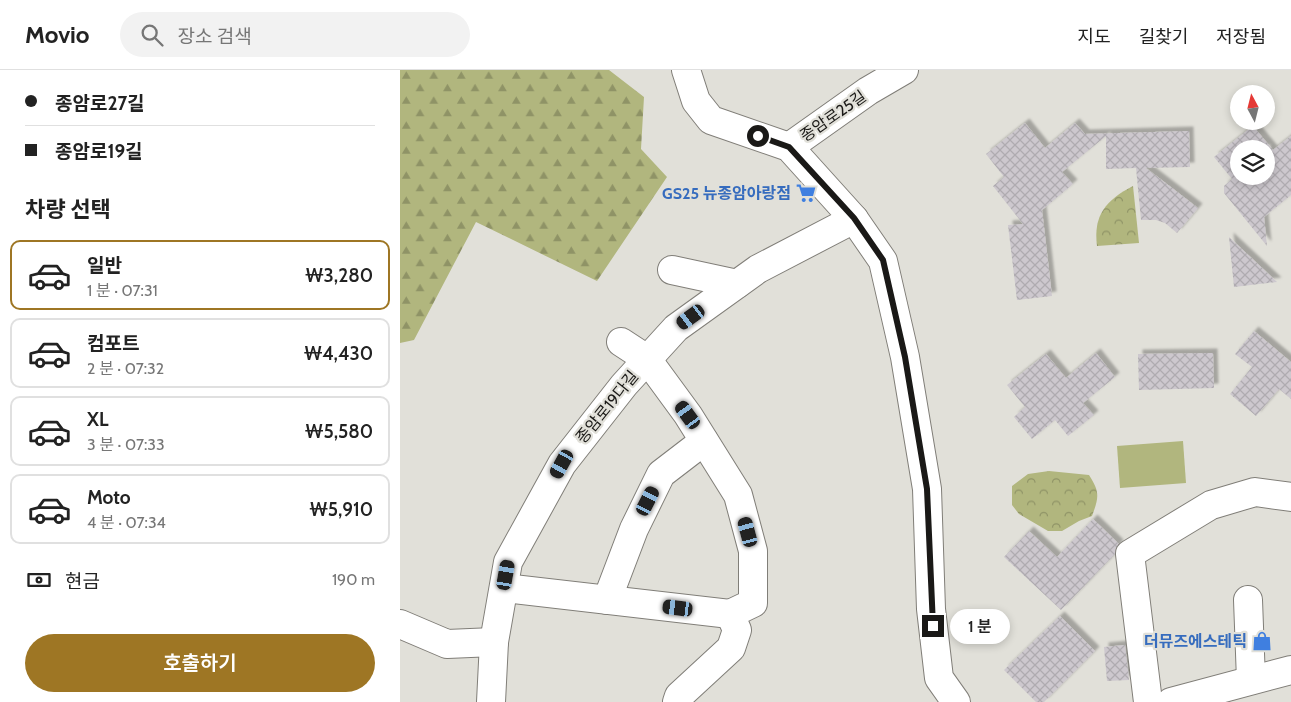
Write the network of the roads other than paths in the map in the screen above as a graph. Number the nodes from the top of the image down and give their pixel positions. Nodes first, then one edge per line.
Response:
1 (686, 70) edge
2 (904, 70) edge
3 (789, 147) junction
4 (854, 218) junction
5 (672, 270) dead end
6 (737, 284) junction
7 (620, 342) dead end
8 (647, 359) junction
9 (704, 441) junction
10 (1291, 496) edge
11 (504, 588) junction
12 (607, 600) junction
13 (1248, 600) dead end
14 (730, 614) junction
15 (400, 624) edge
16 (494, 642) junction
17 (1291, 670) edge
18 (1250, 680) junction
19 (945, 698) edge
20 (491, 702) edge
21 (677, 702) edge
22 (1148, 702) edge
23 (1171, 702) edge

1 - 3 street
2 - 3 street, 종암로25길
3 - 4 street
4 - 6 street, 종암로19다길
4 - 19 street
5 - 6 street
6 - 8 street, 종암로19다길
7 - 8 street
8 - 9 street
8 - 11 street, 종암로19다길
9 - 12 street
9 - 14 street
10 - 22 street
11 - 12 street
11 - 16 street, 종암로19다길
12 - 14 street
13 - 18 street
14 - 21 street
15 - 16 street
16 - 20 street, 종암로19다길
17 - 18 street
18 - 23 street

